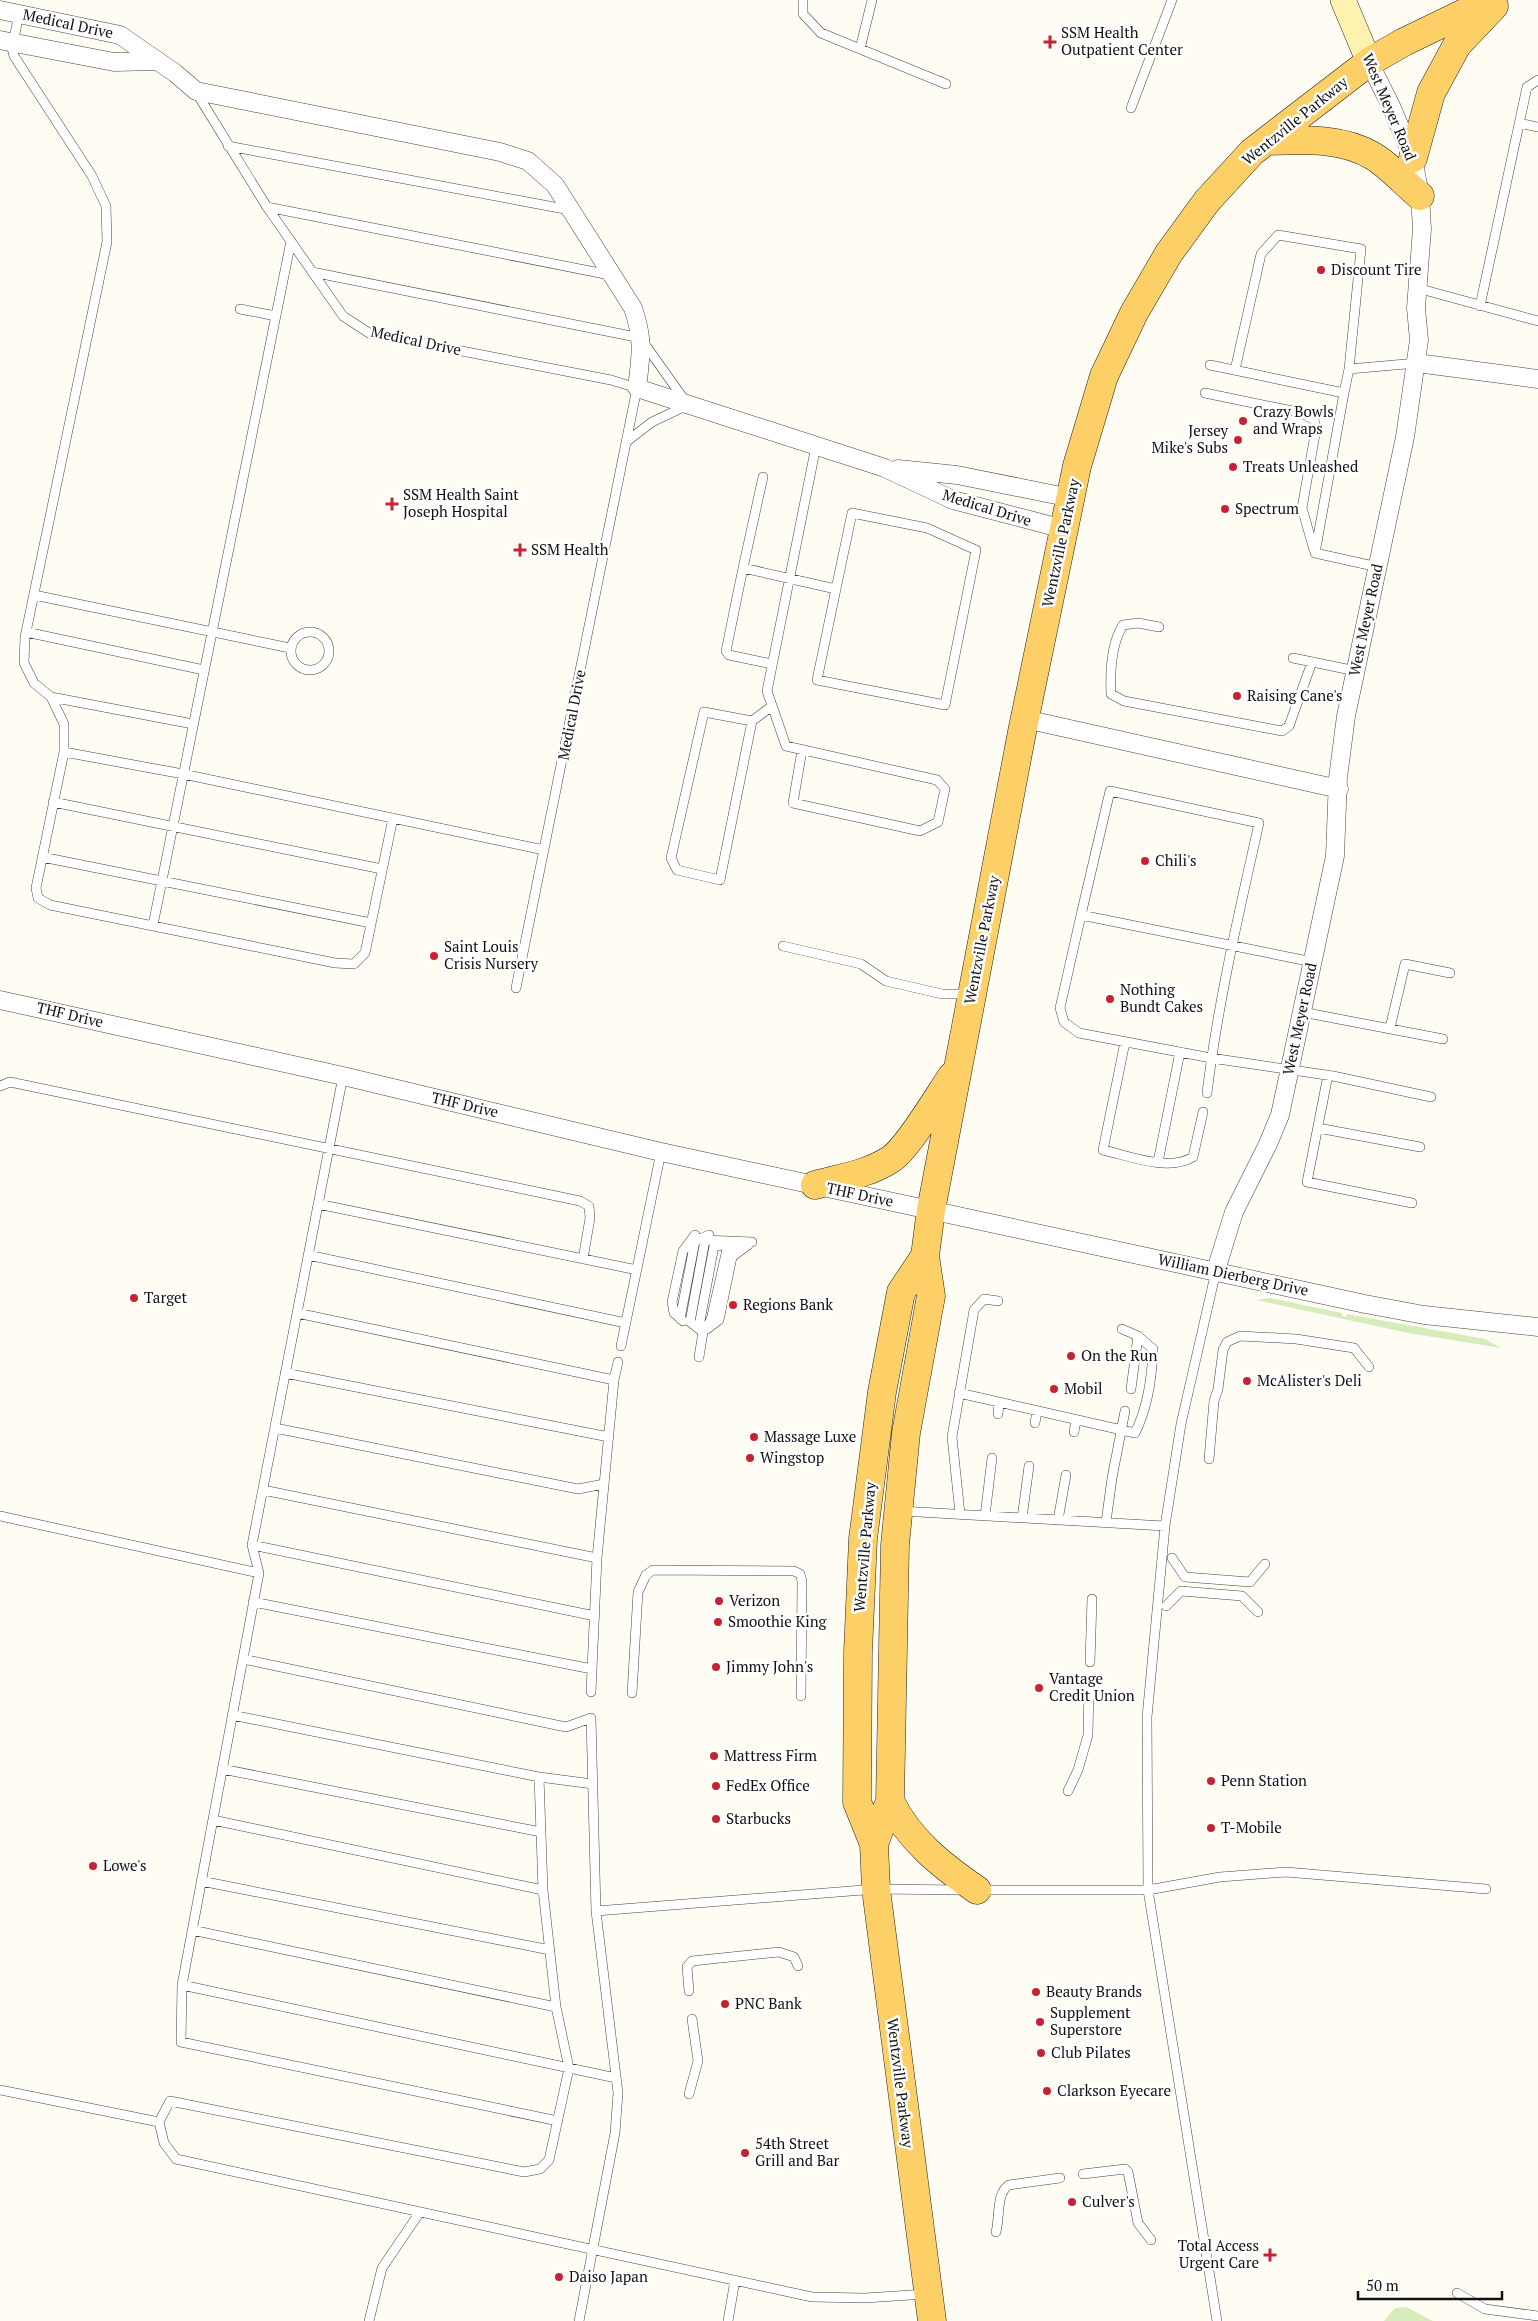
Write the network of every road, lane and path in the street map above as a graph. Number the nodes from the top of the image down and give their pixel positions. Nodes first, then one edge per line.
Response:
1 (803, 0) edge
2 (872, 0) edge
3 (1172, 0) edge
4 (1343, 0) edge
5 (1491, 0) edge
6 (1499, 0) edge
7 (0, 10) edge
8 (19, 14) junction
9 (7, 41) edge
10 (860, 50) junction
11 (158, 60) junction
12 (1369, 62) junction
13 (1538, 80) edge
14 (946, 84) dead end
15 (196, 91) junction
16 (1132, 108) dead end
17 (1519, 124) junction
18 (1538, 127) edge
19 (1267, 141) junction
20 (228, 146) junction
21 (1413, 158) junction
22 (1420, 196) junction
23 (267, 206) junction
24 (570, 210) junction
25 (291, 241) junction
26 (312, 272) junction
27 (614, 276) junction
28 (1417, 288) junction
29 (1480, 306) junction
30 (240, 309) dead end
31 (276, 316) junction
32 (1538, 321) edge
33 (641, 339) junction
34 (1417, 363) junction
35 (1210, 365) dead end
36 (1349, 369) junction
37 (1235, 370) junction
38 (1538, 379) edge
39 (637, 388) junction
40 (1344, 393) junction
41 (1205, 394) dead end
42 (688, 405) junction
43 (626, 442) junction
44 (816, 446) junction
45 (885, 468) junction
46 (763, 477) dead end
47 (1070, 498) junction
48 (1064, 529) junction
49 (1315, 553) junction
50 (1378, 567) junction
51 (743, 568) junction
52 (789, 579) junction
53 (836, 589) junction
54 (34, 595) junction
55 (1159, 627) dead end
56 (212, 631) junction
57 (26, 632) junction
58 (290, 648) junction
59 (1293, 658) dead end
60 (1312, 662) junction
61 (772, 664) junction
62 (204, 670) junction
63 (1356, 671) junction
64 (52, 696) junction
65 (772, 706) junction
66 (1025, 719) junction
67 (752, 721) junction
68 (193, 724) junction
69 (802, 750) junction
70 (64, 752) junction
71 (183, 774) junction
72 (1339, 789) junction
73 (53, 802) junction
74 (393, 818) junction
75 (172, 826) junction
76 (544, 850) junction
77 (42, 857) junction
78 (382, 869) junction
79 (162, 880) junction
80 (1081, 916) junction
81 (371, 923) junction
82 (153, 926) junction
83 (783, 946) dead end
84 (1232, 946) junction
85 (1313, 962) junction
86 (1450, 973) dead end
87 (516, 988) dead end
88 (972, 994) junction
89 (0, 1000) edge
90 (1302, 1012) junction
91 (1390, 1028) junction
92 (1443, 1039) dead end
93 (1125, 1042) junction
94 (1180, 1052) junction
95 (1211, 1058) junction
96 (958, 1066) junction
97 (1289, 1071) junction
98 (1328, 1075) junction
99 (343, 1076) junction
100 (0, 1086) edge
101 (1207, 1093) dead end
102 (1431, 1097) dead end
103 (1203, 1112) dead end
104 (1318, 1128) junction
105 (1420, 1147) dead end
106 (329, 1150) junction
107 (661, 1152) junction
108 (1158, 1162) junction
109 (815, 1185) junction
110 (1412, 1203) dead end
111 (318, 1204) junction
112 (931, 1210) junction
113 (752, 1242) junction
114 (308, 1255) junction
115 (925, 1256) junction
116 (584, 1259) junction
117 (637, 1270) junction
118 (1216, 1270) junction
119 (998, 1301) dead end
120 (297, 1313) junction
121 (626, 1322) junction
122 (1538, 1328) edge
123 (1122, 1329) dead end
124 (703, 1332) junction
125 (1138, 1336) junction
126 (621, 1346) dead end
127 (699, 1357) dead end
128 (618, 1362) dead end
129 (1369, 1367) dead end
130 (285, 1373) junction
131 (614, 1380) junction
132 (1131, 1389) dead end
133 (959, 1393) junction
134 (999, 1403) junction
135 (1037, 1411) junction
136 (1125, 1411) dead end
137 (998, 1414) dead end
138 (1076, 1420) junction
139 (1036, 1423) dead end
140 (275, 1428) junction
141 (1121, 1431) junction
142 (1074, 1432) dead end
143 (609, 1437) junction
144 (992, 1458) dead end
145 (1209, 1459) dead end
146 (1029, 1466) dead end
147 (1066, 1475) dead end
148 (604, 1484) junction
149 (263, 1490) junction
150 (899, 1511) junction
151 (960, 1514) junction
152 (0, 1516) edge
153 (985, 1516) junction
154 (1022, 1518) junction
155 (1058, 1520) junction
156 (1106, 1522) junction
157 (1165, 1526) junction
158 (252, 1544) junction
159 (597, 1558) junction
160 (1172, 1558) dead end
161 (1265, 1564) dead end
162 (259, 1573) junction
163 (1092, 1599) dead end
164 (254, 1602) junction
165 (1166, 1606) dead end
166 (1258, 1612) dead end
167 (595, 1616) junction
168 (243, 1659) junction
169 (1090, 1662) dead end
170 (592, 1669) junction
171 (1089, 1684) dead end
172 (591, 1692) dead end
173 (632, 1693) dead end
174 (801, 1696) dead end
175 (232, 1715) junction
176 (222, 1769) junction
177 (538, 1776) junction
178 (592, 1784) junction
179 (1068, 1791) dead end
180 (890, 1800) junction
181 (213, 1820) junction
182 (541, 1832) junction
183 (874, 1844) junction
184 (201, 1881) junction
185 (1486, 1889) dead end
186 (543, 1890) junction
187 (876, 1890) junction
188 (977, 1890) junction
189 (1148, 1890) junction
190 (596, 1911) junction
191 (192, 1930) junction
192 (550, 1950) junction
193 (798, 1966) dead end
194 (182, 1985) junction
195 (689, 1991) dead end
196 (556, 2007) junction
197 (692, 2020) dead end
198 (569, 2068) junction
199 (616, 2078) junction
200 (0, 2090) edge
201 (689, 2094) dead end
202 (558, 2121) junction
203 (159, 2122) junction
204 (1083, 2174) dead end
205 (1060, 2178) dead end
206 (420, 2212) junction
207 (996, 2232) dead end
208 (1152, 2240) dead end
209 (594, 2250) junction
210 (736, 2280) junction
211 (927, 2294) junction
212 (1457, 2294) dead end
213 (1538, 2316) edge
214 (369, 2321) edge
215 (579, 2321) edge
216 (728, 2321) edge
217 (932, 2321) edge
218 (1217, 2321) edge

1 - 10 lane
2 - 10 lane
3 - 16 lane
4 - 12 main road, West Meyer Road
5 - 12 main road, Wentzville Parkway
6 - 21 main road
7 - 8 street, Medical Drive
8 - 9 lane
8 - 11 street, Medical Drive
9 - 11 street, Medical Drive
9 - 54 lane
10 - 14 lane
11 - 15 street, Medical Drive
12 - 19 main road, Wentzville Parkway
12 - 21 street, West Meyer Road
13 - 17 lane
15 - 20 lane, Medical Drive
15 - 24 street, Medical Drive
17 - 18 lane
17 - 29 lane
19 - 22 main road
19 - 47 main road, Wentzville Parkway
20 - 23 lane, Medical Drive
20 - 24 lane
21 - 22 street, West Meyer Road
22 - 28 street, West Meyer Road
23 - 25 lane, Medical Drive
23 - 27 lane
24 - 27 street, Medical Drive
25 - 26 lane, Medical Drive
25 - 31 lane
26 - 33 lane
26 - 39 lane, Medical Drive
27 - 33 street, Medical Drive
28 - 29 lane
28 - 34 street, West Meyer Road
29 - 32 lane
30 - 31 lane
31 - 56 lane
33 - 39 street, Medical Drive
33 - 42 lane, Medical Drive
34 - 36 lane
34 - 38 street
34 - 50 street, West Meyer Road
35 - 37 lane
36 - 37 lane
36 - 40 lane
37 - 40 lane
39 - 42 street, Medical Drive
39 - 43 lane, Medical Drive
40 - 49 lane
41 - 49 lane
42 - 43 lane
42 - 44 street, Medical Drive
43 - 76 lane, Medical Drive
44 - 45 street, Medical Drive
44 - 52 lane
45 - 47 street, Medical Drive
45 - 48 street, Medical Drive
46 - 51 lane
47 - 48 main road, Wentzville Parkway
48 - 66 main road, Wentzville Parkway
49 - 50 lane
50 - 63 street, West Meyer Road
51 - 52 lane
51 - 61 lane
52 - 53 lane
52 - 61 lane
53 - 53 lane
54 - 56 lane
54 - 57 lane
55 - 60 lane
56 - 58 lane
56 - 62 lane
57 - 62 lane
57 - 64 lane
58 - 58 lane
59 - 60 lane
60 - 63 lane
61 - 65 lane
62 - 68 lane
63 - 72 street, West Meyer Road
64 - 68 lane
64 - 70 lane
65 - 67 lane
65 - 69 lane
66 - 72 street
66 - 88 main road, Wentzville Parkway
67 - 67 lane
68 - 71 lane
69 - 69 lane
70 - 71 lane
70 - 73 lane
71 - 74 lane
71 - 75 lane
72 - 85 street, West Meyer Road
73 - 75 lane
73 - 77 lane
74 - 76 lane
74 - 78 lane
75 - 78 lane
75 - 79 lane
76 - 87 lane, Medical Drive
77 - 79 lane
77 - 82 lane
78 - 81 lane
79 - 81 lane
79 - 82 lane
80 - 84 lane
80 - 84 lane
80 - 93 lane
81 - 82 lane
83 - 88 lane
84 - 85 lane
84 - 95 lane
85 - 90 street, West Meyer Road
86 - 91 lane
88 - 96 main road, Wentzville Parkway
89 - 99 street, THF Drive
90 - 91 lane
90 - 97 street, West Meyer Road
91 - 92 lane
93 - 94 lane
93 - 108 lane
94 - 95 lane
94 - 108 lane
95 - 97 lane
95 - 101 lane
96 - 109 main road
96 - 112 main road, Wentzville Parkway
97 - 98 lane
97 - 118 street, West Meyer Road
98 - 102 lane
98 - 104 lane
99 - 106 lane
99 - 107 street, THF Drive
100 - 106 lane
103 - 108 lane
104 - 105 lane
104 - 110 lane
106 - 111 lane
106 - 116 lane
107 - 109 street, THF Drive
107 - 117 lane
109 - 112 street, THF Drive
111 - 114 lane
111 - 116 lane
112 - 115 main road, Wentzville Parkway
112 - 118 street, William Dierberg Drive
113 - 124 lane
113 - 124 lane
113 - 124 lane
114 - 120 lane
114 - 121 lane
115 - 150 main road, Wentzville Parkway
115 - 183 main road, Wentzville Parkway
116 - 117 lane
117 - 121 lane
118 - 122 street, William Dierberg Drive
118 - 157 lane
119 - 133 lane
120 - 130 lane
120 - 131 lane
121 - 126 lane
123 - 125 lane
124 - 127 lane
125 - 132 lane
125 - 141 lane
128 - 131 lane
129 - 145 lane
130 - 140 lane
130 - 143 lane
131 - 143 lane
133 - 134 lane
133 - 151 lane
134 - 135 lane
134 - 137 lane
135 - 138 lane
135 - 139 lane
136 - 141 lane
138 - 141 lane
138 - 142 lane
140 - 148 lane
140 - 149 lane
141 - 156 lane
143 - 148 lane
144 - 153 lane
146 - 154 lane
147 - 155 lane
148 - 159 lane
149 - 158 lane
149 - 159 lane
150 - 151 lane
150 - 180 main road, Wentzville Parkway
151 - 153 lane
152 - 162 lane
153 - 154 lane
154 - 155 lane
155 - 156 lane
156 - 157 lane
157 - 189 lane
158 - 162 lane
158 - 167 lane
159 - 167 lane
160 - 161 lane
162 - 164 lane
163 - 169 lane
164 - 168 lane
164 - 170 lane
165 - 166 lane
167 - 170 lane
168 - 175 lane
168 - 178 lane
170 - 172 lane
171 - 179 lane
173 - 174 lane
175 - 176 lane
175 - 177 lane
176 - 181 lane
176 - 182 lane
177 - 178 lane
177 - 182 lane
178 - 190 lane
180 - 183 main road, Wentzville Parkway
180 - 188 main road
181 - 184 lane
181 - 186 lane
182 - 186 lane
183 - 187 main road, Wentzville Parkway
184 - 191 lane
184 - 192 lane
185 - 189 lane
186 - 192 lane
187 - 188 lane
187 - 190 lane
187 - 211 main road, Wentzville Parkway
188 - 189 lane
189 - 218 lane
190 - 199 lane
191 - 194 lane
191 - 196 lane
192 - 196 lane
193 - 195 lane
194 - 198 lane
194 - 202 lane
196 - 198 lane
197 - 201 lane
198 - 199 lane
198 - 202 lane
199 - 209 lane
200 - 203 lane
202 - 203 lane
203 - 206 lane
204 - 208 lane
205 - 207 lane
206 - 209 lane
206 - 214 lane
209 - 210 lane
209 - 215 lane
210 - 211 lane
210 - 216 lane
211 - 217 main road, Wentzville Parkway
212 - 213 lane

